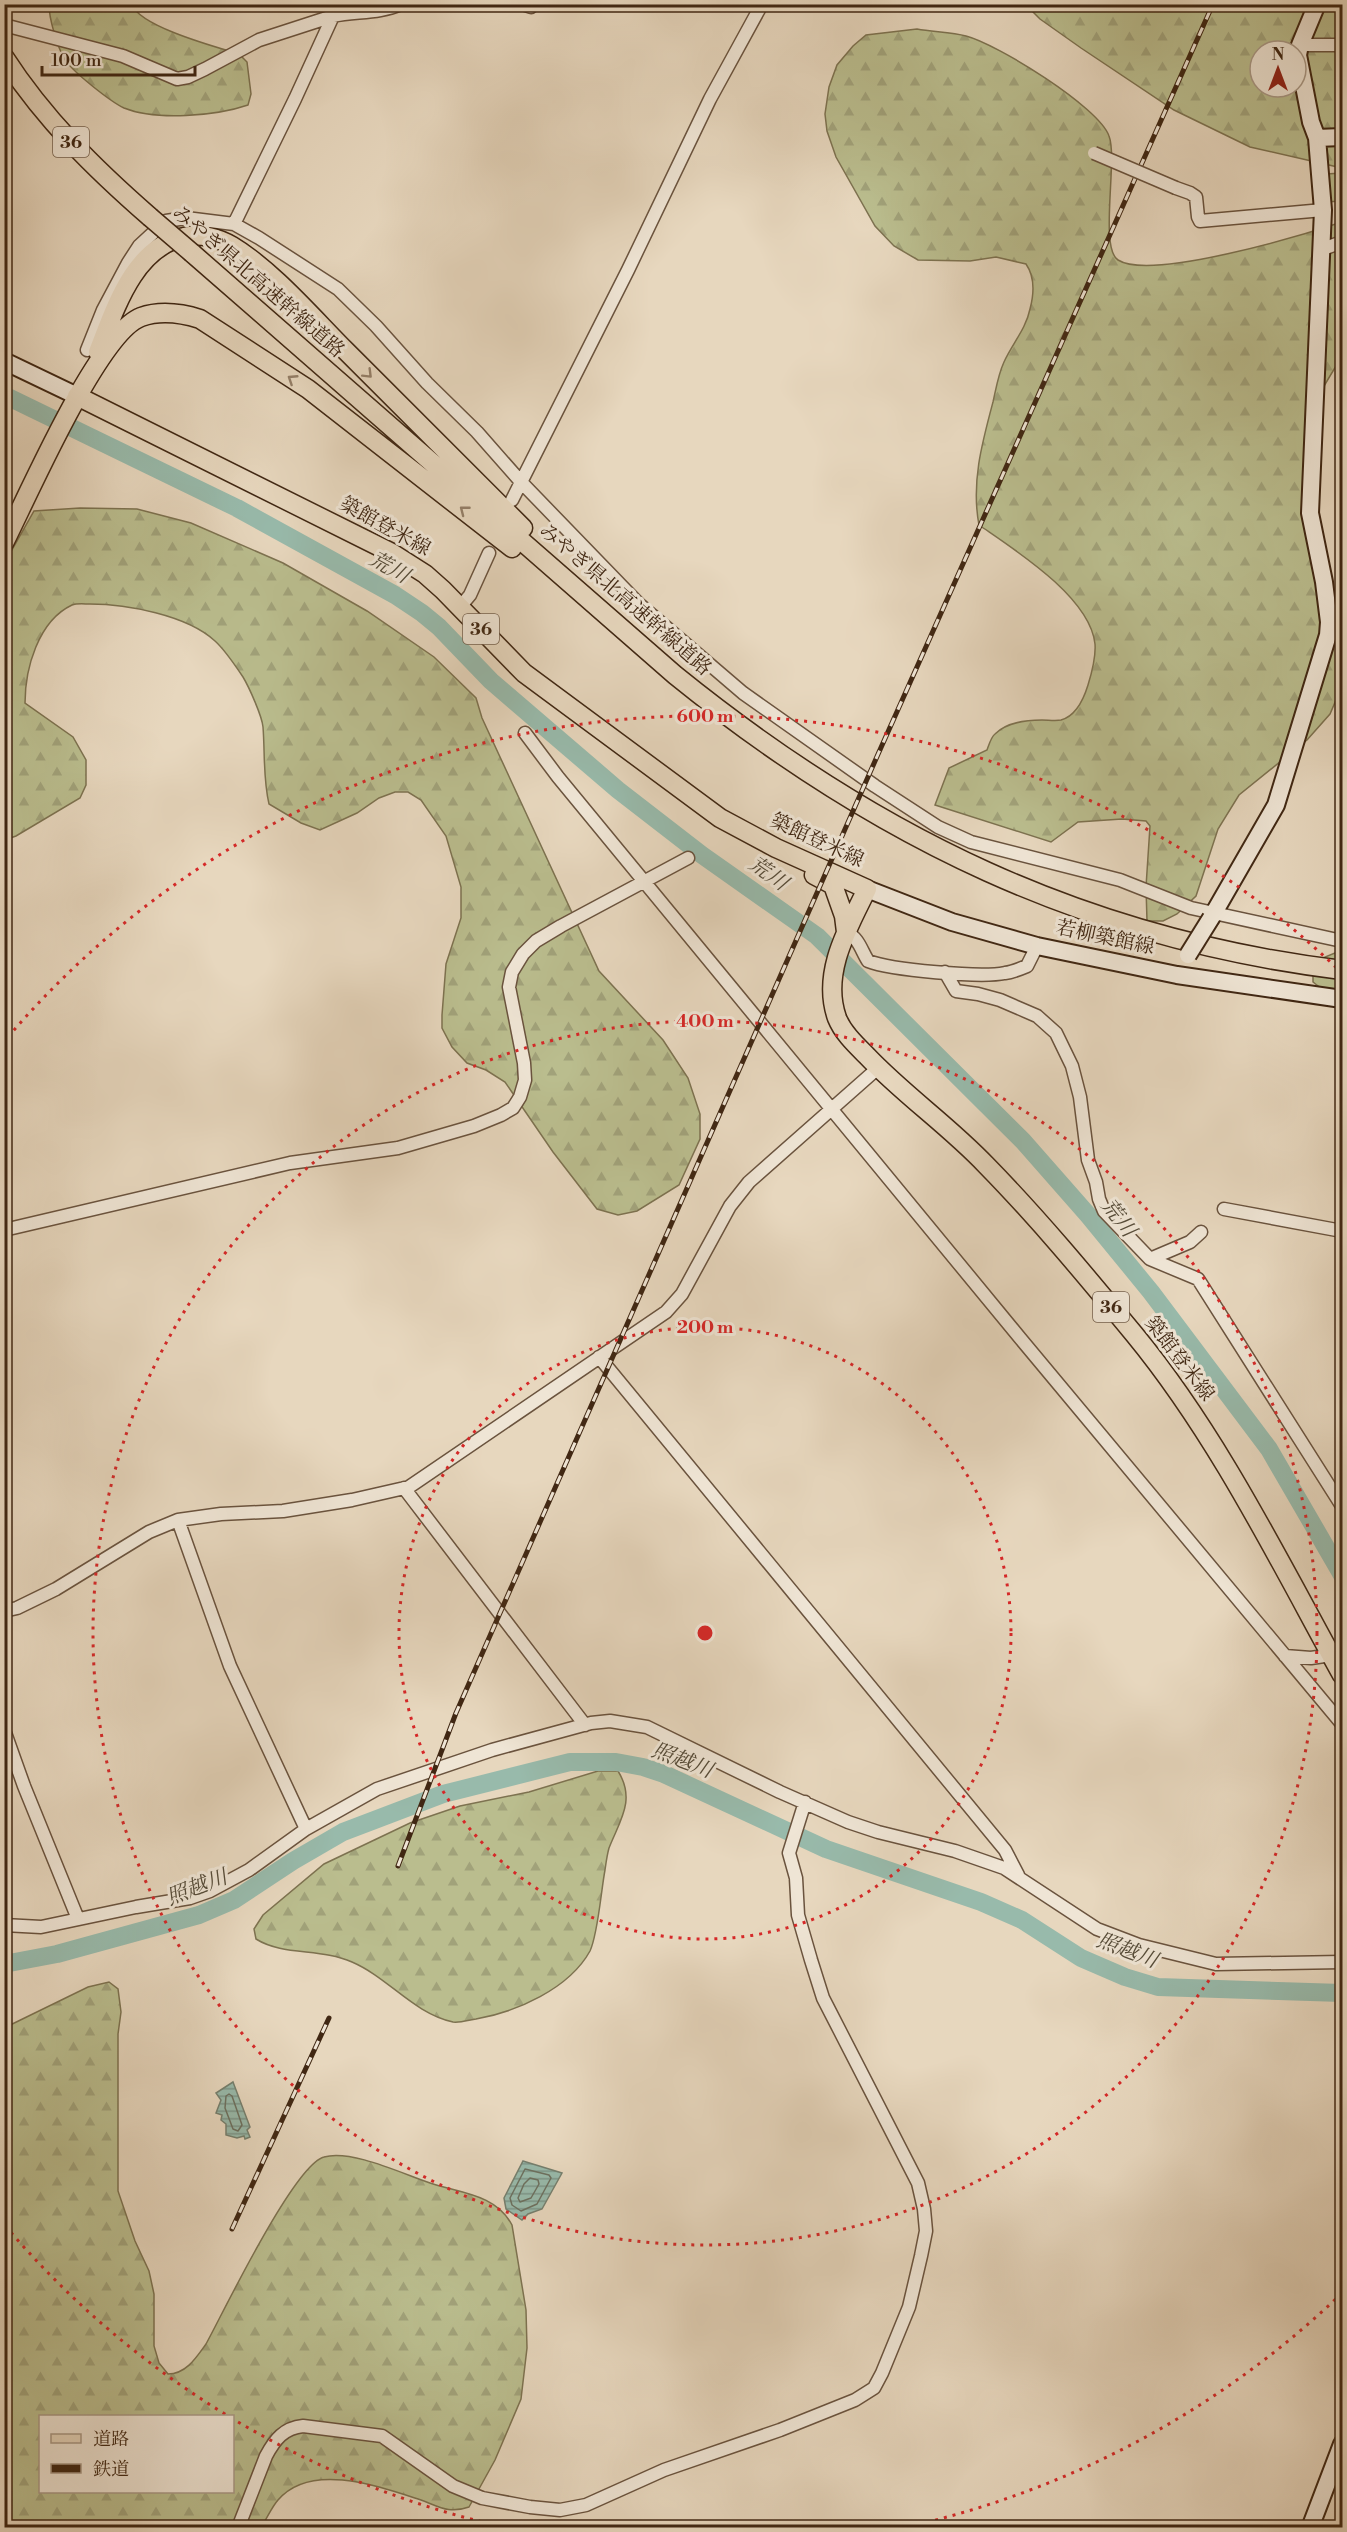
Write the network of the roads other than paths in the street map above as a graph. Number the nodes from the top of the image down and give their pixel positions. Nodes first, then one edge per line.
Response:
1 (401, 4) edge
2 (522, 4) edge
3 (534, 4) edge
4 (762, 4) edge
5 (1317, 4) edge
6 (333, 16) junction
7 (4, 26) edge
8 (1302, 39) edge
9 (1308, 45) edge
10 (1342, 45) edge
11 (4, 57) edge
12 (1306, 99) edge
13 (1342, 137) edge
14 (1317, 138) junction
15 (1094, 153) dead end
16 (1323, 210) junction
17 (234, 225) junction
18 (1342, 242) edge
19 (1320, 250) junction
20 (87, 350) dead end
21 (4, 361) edge
22 (88, 378) junction
23 (74, 402) junction
24 (521, 482) junction
25 (512, 501) dead end
26 (4, 543) edge
27 (489, 553) dead end
28 (460, 607) junction
29 (675, 675) junction
30 (525, 733) dead end
31 (776, 848) junction
32 (688, 858) dead end
33 (645, 882) junction
34 (867, 889) junction
35 (1212, 916) junction
36 (844, 936) junction
37 (1342, 941) edge
38 (1036, 946) junction
39 (1342, 970) edge
40 (945, 972) junction
41 (1178, 975) junction
42 (1342, 999) edge
43 (878, 1068) junction
44 (832, 1108) junction
45 (1224, 1209) dead end
46 (4, 1230) edge
47 (1342, 1231) edge
48 (1201, 1232) dead end
49 (1150, 1259) junction
50 (599, 1356) junction
51 (404, 1488) junction
52 (1342, 1506) edge
53 (178, 1520) junction
54 (4, 1611) edge
55 (1331, 1655) junction
56 (1285, 1656) junction
57 (1342, 1675) edge
58 (1342, 1724) edge
59 (585, 1725) junction
60 (4, 1730) edge
61 (805, 1802) junction
62 (306, 1829) junction
63 (1020, 1879) junction
64 (78, 1918) junction
65 (4, 1925) edge
66 (1342, 1962) edge
67 (1342, 2444) edge
68 (238, 2528) edge
69 (1310, 2528) edge

1 - 6 street
2 - 3 street
4 - 24 street
5 - 8 street
6 - 7 street
6 - 17 street
9 - 10 street
11 - 29 main road, みやぎ県北高速幹線道路 / 36, bridge
12 - 14 street
13 - 14 street
14 - 16 street
15 - 16 street, bridge
16 - 19 street
17 - 20 street
17 - 24 street
18 - 19 street
19 - 35 street
21 - 23 street
22 - 23 main road
29 -> 22 main road
22 -> 29 main road
23 - 26 main road
23 - 28 main road, 築館登米線 / 36
24 - 25 street
24 - 35 street
27 - 28 street
28 - 31 main road, 築館登米線 / 36
29 - 39 main road, みやぎ県北高速幹線道路 / 36
30 - 33 street
31 - 34 main road, 築館登米線 / 36
31 - 36 main road
32 - 33 street
33 - 44 street
33 - 46 street
34 - 36 main road, 築館登米線 / 36
34 - 38 street, 若柳築館線
35 - 37 street
35 - 41 street, bridge
36 - 40 street
36 - 43 main road, 築館登米線 / 36
38 - 40 street
38 - 41 street, 若柳築館線
40 - 49 street
41 - 42 street, 若柳築館線
43 - 44 street
43 - 55 main road, 築館登米線 / 36
44 - 50 street
44 - 56 street
45 - 47 street
48 - 49 street
49 - 52 street
50 - 51 street
50 - 63 street
51 - 53 street
51 - 59 street
53 - 54 street
53 - 62 street
55 - 56 street
55 - 57 main road, 築館登米線 / 36
56 - 58 street
59 - 61 street
59 - 62 street
60 - 64 street
61 - 63 street
61 - 68 street
62 - 64 street
63 - 66 street
64 - 65 street
67 - 69 street

